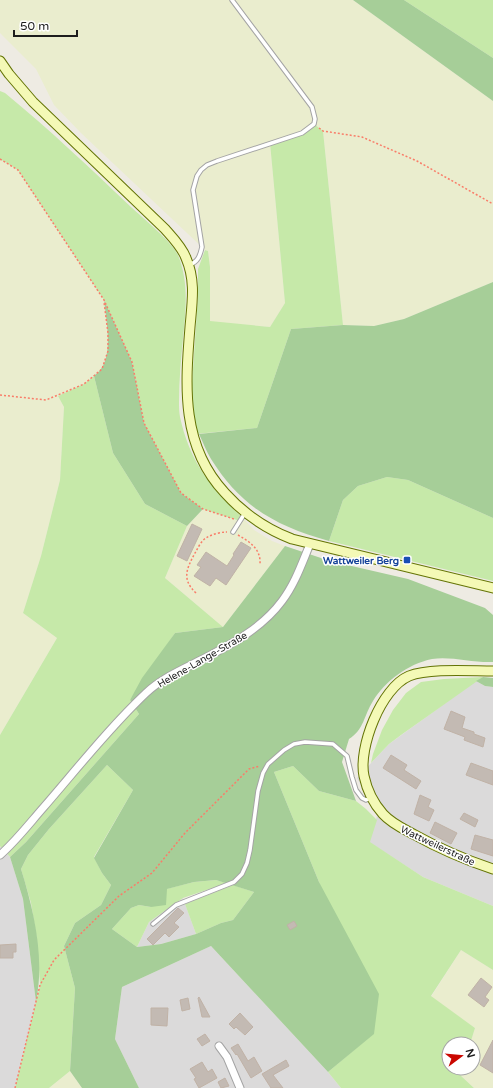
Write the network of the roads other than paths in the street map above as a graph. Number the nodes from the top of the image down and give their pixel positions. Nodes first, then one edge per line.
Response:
1 (232, 0) edge
2 (0, 61) edge
3 (189, 265) junction
4 (243, 517) junction
5 (234, 532) road end
6 (310, 544) junction
7 (493, 588) edge
8 (493, 670) edge
9 (372, 798) junction
10 (0, 855) edge
11 (493, 869) edge
12 (153, 924) dead end
13 (219, 1046) dead end
14 (240, 1088) edge

1 - 3 lane
2 - 3 street
3 - 4 street
4 - 5 lane
4 - 6 street
6 - 7 street
6 - 10 street, Helene-Lange-Straße
8 - 9 street, Wattweilerstraße
9 - 11 street, Wattweilerstraße
9 - 12 lane
13 - 14 street

